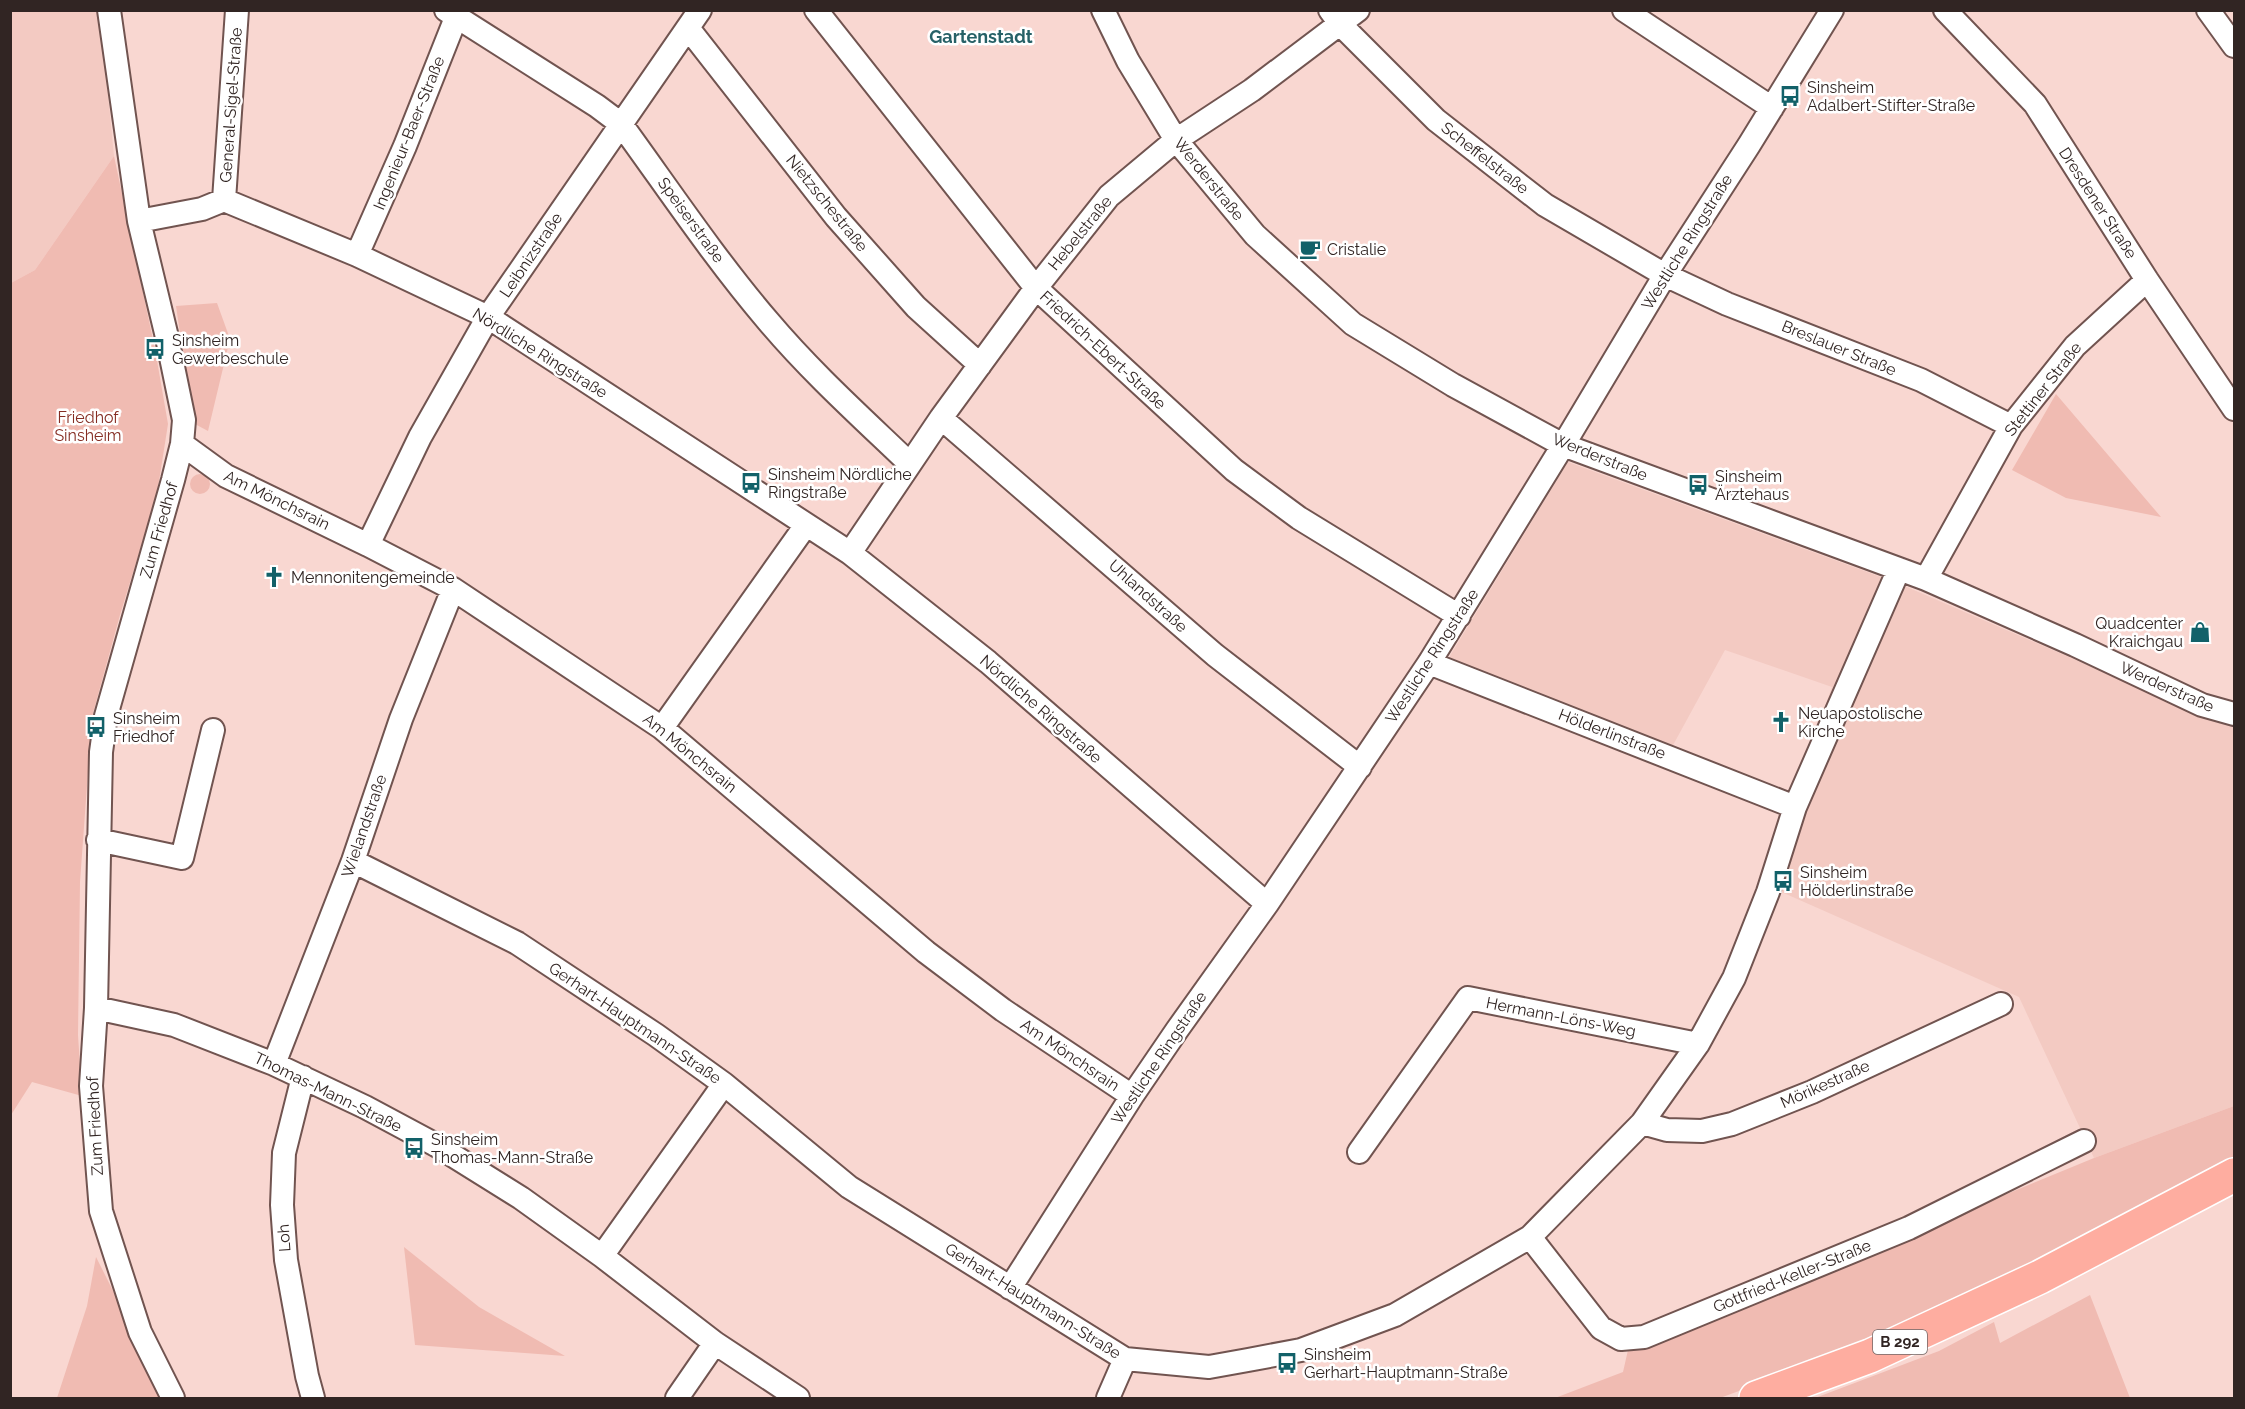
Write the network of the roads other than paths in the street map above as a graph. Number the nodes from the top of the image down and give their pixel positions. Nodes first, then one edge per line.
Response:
1 (110, 10) edge
2 (237, 10) edge
3 (816, 10) edge
4 (1103, 10) edge
5 (1358, 10) edge
6 (1624, 10) edge
7 (1832, 10) edge
8 (1945, 10) edge
9 (2208, 10) edge
10 (454, 12) edge
11 (1335, 18) edge
12 (694, 19) edge
13 (2235, 46) edge
14 (1772, 108) junction
15 (621, 124) junction
16 (1176, 140) junction
17 (224, 200) junction
18 (139, 221) junction
19 (357, 255) junction
20 (1665, 274) junction
21 (2147, 280) junction
22 (1036, 288) junction
23 (488, 317) junction
24 (980, 365) junction
25 (2235, 409) edge
26 (941, 417) junction
27 (2011, 426) junction
28 (182, 444) junction
29 (1563, 445) junction
30 (909, 463) junction
31 (806, 525) junction
32 (368, 545) junction
33 (850, 553) junction
34 (1899, 569) junction
35 (1926, 579) junction
36 (453, 589) junction
37 (1459, 616) junction
38 (1430, 663) junction
39 (2235, 714) edge
40 (662, 728) junction
41 (213, 730) dead end
42 (1360, 767) junction
43 (1795, 807) junction
44 (98, 840) junction
45 (353, 861) junction
46 (1267, 904) junction
47 (2001, 1004) dead end
48 (96, 1008) junction
49 (1698, 1044) junction
50 (274, 1064) junction
51 (303, 1077) junction
52 (724, 1084) junction
53 (1132, 1096) junction
54 (1642, 1123) junction
55 (2084, 1141) dead end
56 (1359, 1152) dead end
57 (2235, 1175) edge
58 (1530, 1237) junction
59 (602, 1256) junction
60 (1010, 1288) junction
61 (715, 1343) junction
62 (1125, 1359) junction
63 (173, 1398) edge
64 (314, 1398) edge
65 (677, 1398) edge
66 (798, 1398) edge
67 (1108, 1398) edge
68 (1756, 1398) edge

1 - 18 street, Zum Friedhof
2 - 17 street, General-Sigel-Straße
3 - 22 street, Friedrich-Ebert-Straße
4 - 16 street, Werderstraße
5 - 11 street, Hebelstraße
6 - 14 street
7 - 14 street, Westliche Ringstraße
8 - 21 street, Dresdener Straße
9 - 13 street
10 - 15 street, Speiserstraße
10 - 19 street, Ingenieur-Baer-Straße
11 - 16 street, Hebelstraße
11 - 20 street, Scheffelstraße
12 - 15 street, Leibnizstraße
12 - 24 street, Nietzschestraße
14 - 20 street, Westliche Ringstraße
15 - 23 street, Leibnizstraße
15 - 30 street, Speiserstraße
16 - 22 street, Hebelstraße
16 - 29 street, Werderstraße
17 - 18 street
17 - 19 street, Nördliche Ringstraße
18 - 28 street, Zum Friedhof
19 - 23 street, Nördliche Ringstraße
20 - 27 street, Breslauer Straße
20 - 29 street, Westliche Ringstraße
21 - 25 street, Dresdener Straße
21 - 27 street, Stettiner Straße
22 - 24 street, Hebelstraße
22 - 37 street, Friedrich-Ebert-Straße
23 - 31 street, Nördliche Ringstraße
23 - 32 street, Leibnizstraße
24 - 26 street, Hebelstraße
26 - 30 street, Hebelstraße
26 - 42 street, Uhlandstraße
27 - 35 street, Stettiner Straße
28 - 32 street, Am Mönchsrain
28 - 44 street, Zum Friedhof
29 - 34 street, Werderstraße
29 - 37 street, Westliche Ringstraße
30 - 33 street, Hebelstraße
31 - 33 street, Nördliche Ringstraße
31 - 40 street
32 - 36 street, Am Mönchsrain
33 - 46 street, Nördliche Ringstraße
34 - 35 street, Werderstraße
34 - 43 street, Gerhart-Hauptmann-Straße
35 - 39 street, Werderstraße
36 - 40 street, Am Mönchsrain
36 - 45 street, Wielandstraße
37 - 38 street, Westliche Ringstraße
38 - 42 street, Westliche Ringstraße
38 - 43 street, Hölderlinstraße
40 - 53 street, Am Mönchsrain
41 - 44 street
42 - 46 street, Westliche Ringstraße
43 - 49 street, Gerhart-Hauptmann-Straße
44 - 48 street, Zum Friedhof
45 - 50 street, Wielandstraße
45 - 52 street, Gerhart-Hauptmann-Straße
46 - 53 street, Westliche Ringstraße
47 - 54 street, Mörikestraße
48 - 50 street, Thomas-Mann-Straße
48 - 63 street, Zum Friedhof
49 - 54 street, Gerhart-Hauptmann-Straße
49 - 56 street, Hermann-Löns-Weg
50 - 51 street, Thomas-Mann-Straße
51 - 59 street, Thomas-Mann-Straße
51 - 64 street, Loh
52 - 59 street
52 - 60 street, Gerhart-Hauptmann-Straße
53 - 60 street, Westliche Ringstraße
54 - 58 street, Gerhart-Hauptmann-Straße
55 - 58 street, Gottfried-Keller-Straße
57 - 68 highway, B 292
58 - 62 street, Gerhart-Hauptmann-Straße
59 - 61 street, Thomas-Mann-Straße
60 - 62 street, Gerhart-Hauptmann-Straße
61 - 65 street
61 - 66 street, Thomas-Mann-Straße
62 - 67 street

